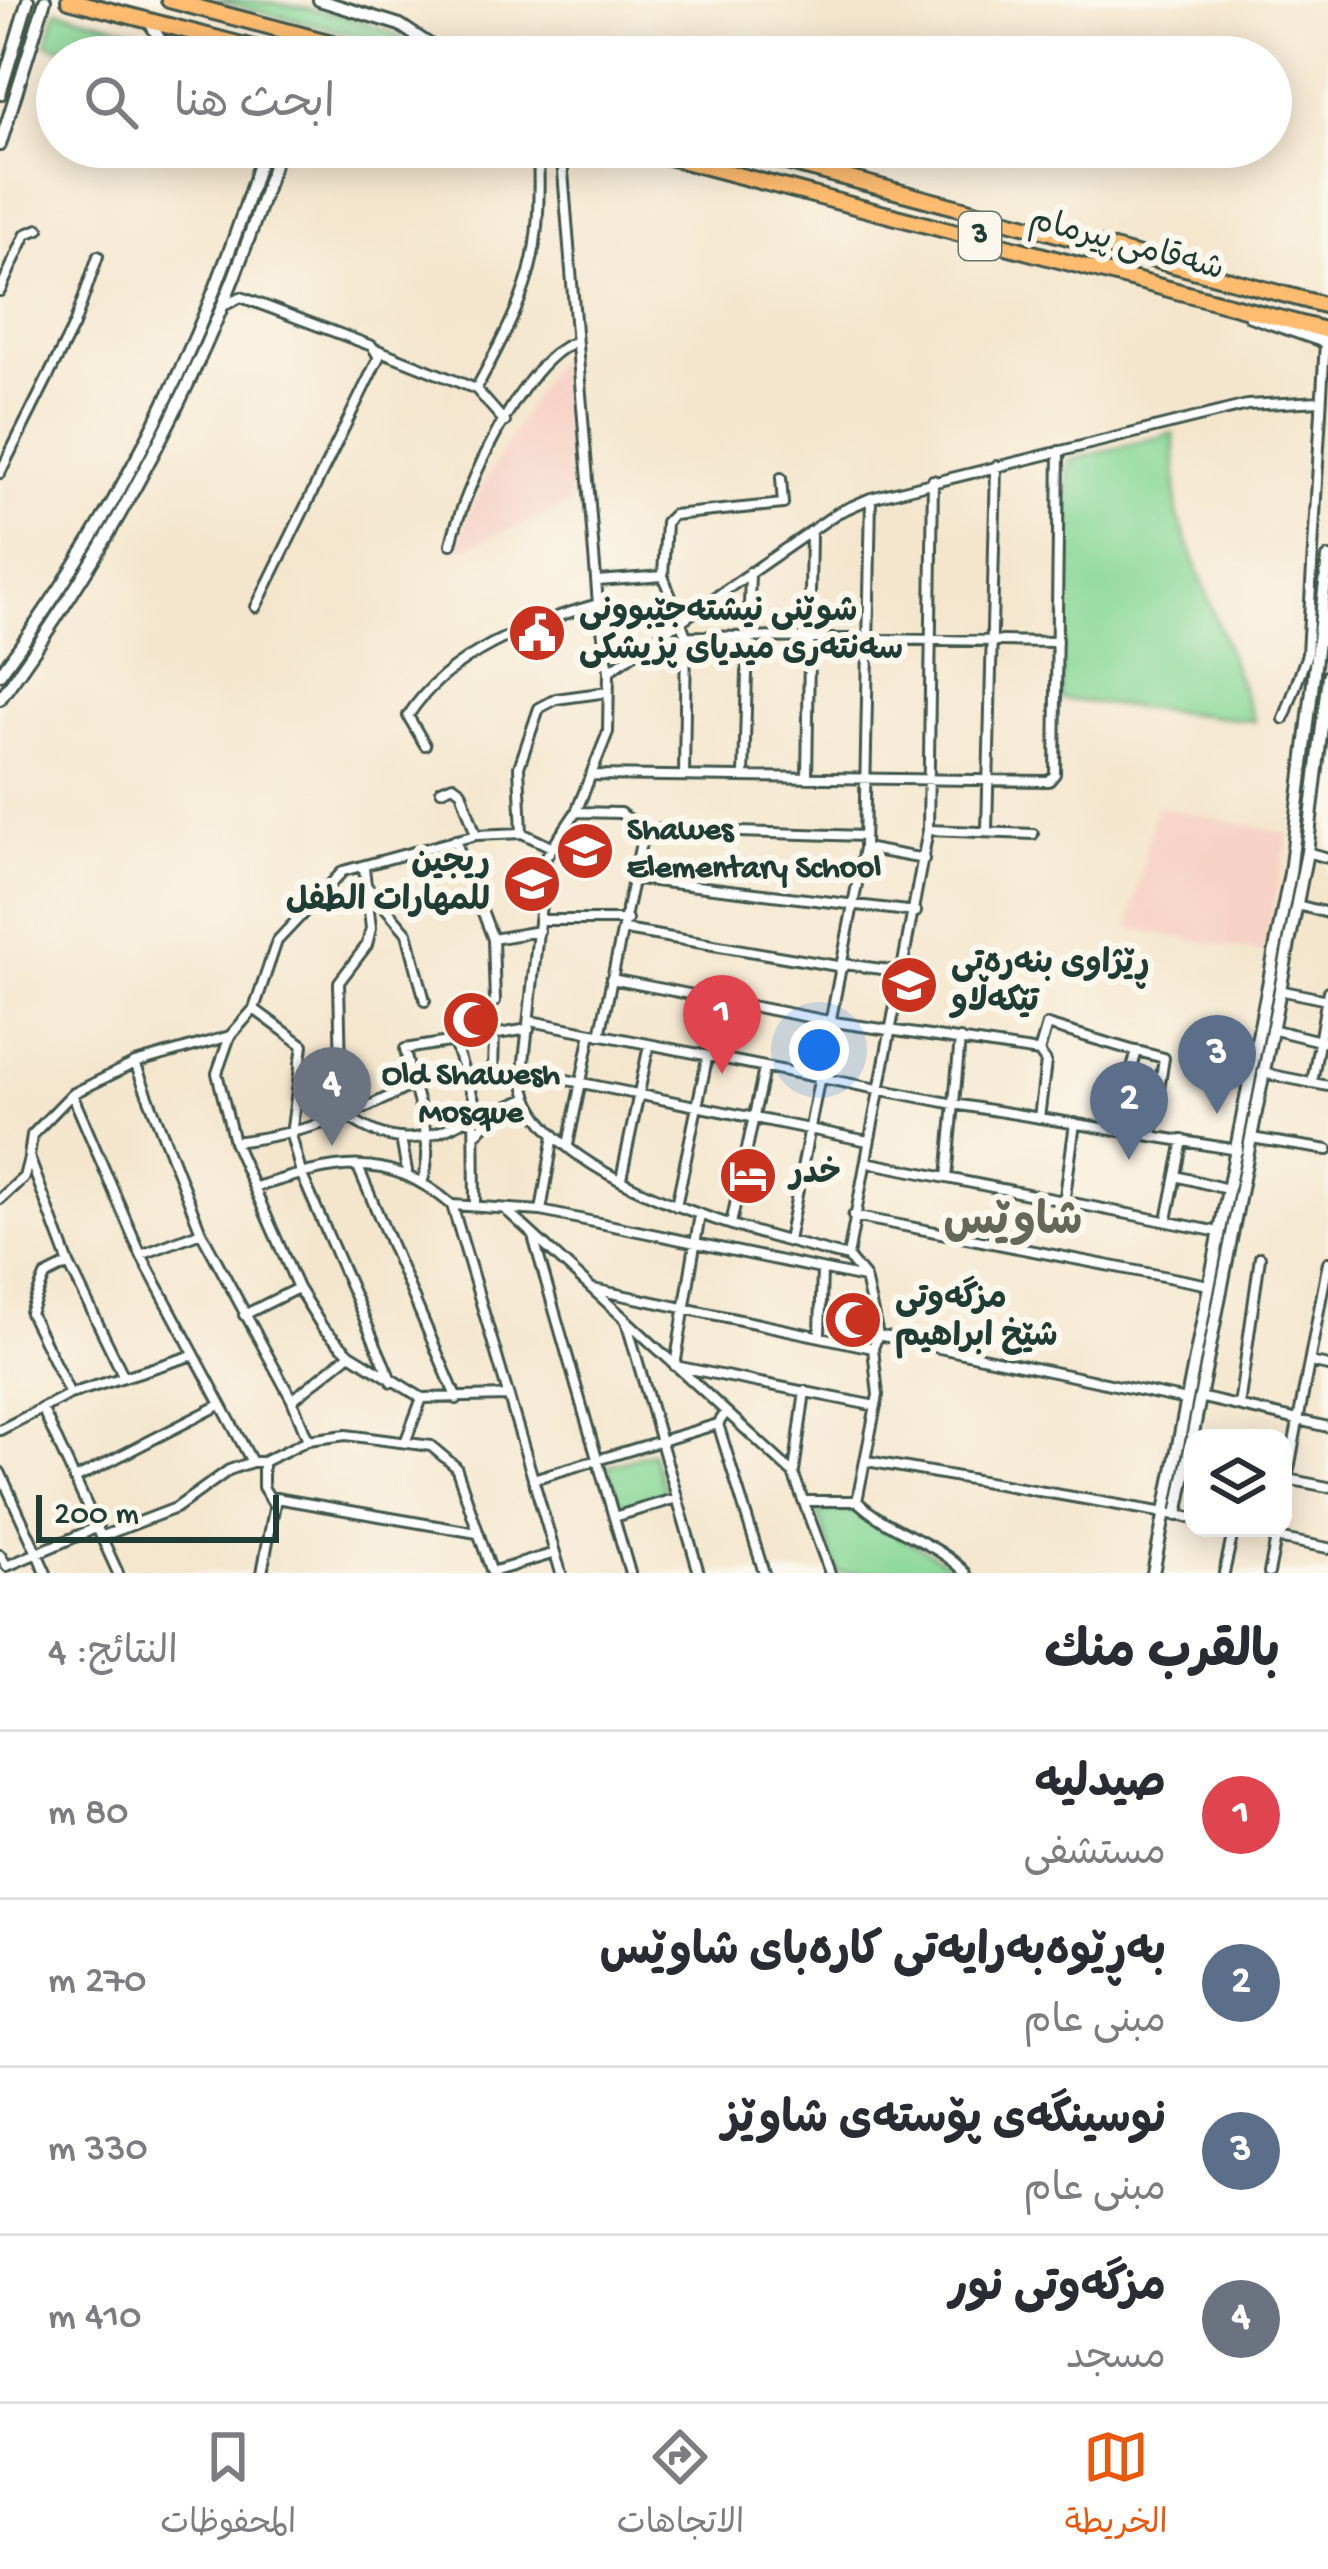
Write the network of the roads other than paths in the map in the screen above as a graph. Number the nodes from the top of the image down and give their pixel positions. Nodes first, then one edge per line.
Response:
1 (69, 0) edge
2 (169, 0) edge
3 (319, 0) edge
4 (28, 4) edge
5 (43, 6) edge
6 (149, 21) junction
7 (158, 36) edge
8 (207, 36) edge
9 (305, 36) edge
10 (420, 36) edge
11 (0, 94) edge
12 (0, 145) edge
13 (257, 168) edge
14 (273, 168) edge
15 (537, 168) edge
16 (563, 168) edge
17 (712, 168) edge
18 (809, 168) edge
19 (268, 187) junction
20 (246, 198) junction
21 (39, 229) dead end
22 (230, 246) junction
23 (245, 254) junction
24 (98, 256) dead end
25 (236, 275) junction
26 (0, 291) edge
27 (270, 305) junction
28 (224, 306) junction
29 (1328, 306) edge
30 (1327, 339) edge
31 (575, 342) junction
32 (376, 350) junction
33 (476, 389) junction
34 (1320, 400) junction
35 (505, 422) junction
36 (1059, 451) junction
37 (996, 466) junction
38 (0, 472) edge
39 (781, 478) dead end
40 (933, 480) junction
41 (871, 498) junction
42 (811, 531) junction
43 (451, 544) dead end
44 (1328, 558) edge
45 (750, 571) junction
46 (663, 576) junction
47 (598, 581) junction
48 (598, 604) junction
49 (256, 607) dead end
50 (682, 617) junction
51 (748, 635) junction
52 (686, 636) junction
53 (809, 637) junction
54 (870, 638) junction
55 (931, 640) junction
56 (992, 641) junction
57 (1057, 642) junction
58 (609, 671) junction
59 (0, 674) edge
60 (1328, 676) edge
61 (608, 692) junction
62 (0, 699) edge
63 (1284, 718) dead end
64 (424, 746) dead end
65 (1323, 769) edge
66 (593, 775) junction
67 (684, 776) junction
68 (744, 776) junction
69 (806, 778) junction
70 (866, 779) junction
71 (928, 780) junction
72 (988, 781) junction
73 (441, 790) dead end
74 (1307, 797) junction
75 (576, 812) junction
76 (644, 829) junction
77 (928, 830) junction
78 (987, 831) junction
79 (522, 833) junction
80 (1033, 834) dead end
81 (476, 835) junction
82 (864, 836) junction
83 (455, 840) junction
84 (551, 847) junction
85 (864, 848) junction
86 (1307, 852) junction
87 (1328, 858) edge
88 (924, 859) junction
89 (364, 868) junction
90 (637, 879) junction
91 (366, 884) junction
92 (856, 905) junction
93 (1297, 905) junction
94 (916, 912) junction
95 (1328, 913) edge
96 (539, 925) junction
97 (626, 925) junction
98 (493, 939) junction
99 (844, 966) junction
100 (904, 973) junction
101 (611, 979) junction
102 (1279, 990) junction
103 (1327, 997) edge
104 (424, 1001) dead end
105 (495, 1002) dead end
106 (254, 1009) junction
107 (834, 1022) junction
108 (530, 1025) junction
109 (892, 1029) junction
110 (1271, 1029) junction
111 (494, 1031) junction
112 (596, 1034) junction
113 (230, 1036) junction
114 (960, 1039) junction
115 (453, 1040) junction
116 (1317, 1040) junction
117 (1328, 1042) edge
118 (649, 1045) junction
119 (1135, 1051) junction
120 (1039, 1052) junction
121 (707, 1058) junction
122 (135, 1063) junction
123 (300, 1063) junction
124 (764, 1069) junction
125 (341, 1070) junction
126 (523, 1071) junction
127 (1262, 1072) junction
128 (823, 1079) junction
129 (584, 1081) junction
130 (469, 1082) junction
131 (1312, 1083) junction
132 (410, 1086) junction
133 (1328, 1086) edge
134 (880, 1090) junction
135 (72, 1094) junction
136 (639, 1094) junction
137 (526, 1099) junction
138 (954, 1104) junction
139 (696, 1106) junction
140 (474, 1115) junction
141 (352, 1116) junction
142 (755, 1117) junction
143 (1040, 1118) junction
144 (1075, 1123) junction
145 (811, 1127) junction
146 (1115, 1128) junction
147 (477, 1133) junction
148 (1152, 1134) junction
149 (291, 1135) junction
150 (554, 1135) junction
151 (401, 1138) junction
152 (429, 1139) junction
153 (1184, 1140) junction
154 (869, 1141) junction
155 (234, 1142) junction
156 (1242, 1143) junction
157 (568, 1144) junction
158 (1328, 1150) edge
159 (29, 1157) junction
160 (866, 1162) junction
161 (358, 1167) junction
162 (406, 1172) junction
163 (301, 1173) junction
164 (1176, 1176) junction
165 (947, 1178) junction
166 (621, 1179) junction
167 (422, 1180) junction
168 (256, 1187) junction
169 (1227, 1189) junction
170 (0, 1199) edge
171 (1064, 1203) junction
172 (452, 1205) junction
173 (475, 1205) junction
174 (676, 1206) junction
175 (505, 1209) junction
176 (541, 1211) junction
177 (700, 1214) junction
178 (853, 1216) junction
179 (1167, 1220) junction
180 (731, 1225) junction
181 (200, 1232) junction
182 (1219, 1232) junction
183 (533, 1237) junction
184 (788, 1241) junction
185 (694, 1245) junction
186 (141, 1256) junction
187 (848, 1257) junction
188 (1260, 1257) dead end
189 (1328, 1262) edge
190 (69, 1264) junction
191 (822, 1270) junction
192 (866, 1278) junction
193 (1209, 1285) junction
194 (298, 1288) junction
195 (590, 1288) junction
196 (684, 1307) junction
197 (1324, 1309) edge
198 (244, 1315) junction
199 (626, 1321) junction
200 (820, 1334) junction
201 (878, 1335) junction
202 (873, 1348) junction
203 (350, 1354) junction
204 (194, 1355) junction
205 (1310, 1362) junction
206 (675, 1366) junction
207 (1328, 1366) edge
208 (124, 1377) junction
209 (393, 1383) junction
210 (805, 1391) junction
211 (70, 1394) junction
212 (508, 1396) junction
213 (422, 1398) junction
214 (457, 1399) junction
215 (1193, 1399) junction
216 (292, 1400) junction
217 (220, 1405) junction
218 (876, 1406) junction
219 (1239, 1406) junction
220 (42, 1408) junction
221 (726, 1412) junction
222 (1298, 1421) junction
223 (718, 1424) junction
224 (1328, 1427) edge
225 (0, 1430) edge
226 (308, 1440) junction
227 (406, 1440) junction
228 (660, 1441) junction
229 (1292, 1453) edge
230 (597, 1460) junction
231 (867, 1461) junction
232 (257, 1462) junction
233 (0, 1472) edge
234 (794, 1474) junction
235 (75, 1479) junction
236 (533, 1479) junction
237 (1292, 1480) edge
238 (1328, 1487) edge
239 (677, 1498) junction
240 (807, 1501) junction
241 (857, 1501) junction
242 (273, 1503) junction
243 (1171, 1514) junction
244 (1184, 1516) edge
245 (614, 1517) junction
246 (100, 1532) junction
247 (479, 1534) junction
248 (1235, 1537) edge
249 (1276, 1537) edge
250 (1288, 1537) edge
251 (1328, 1548) edge
252 (555, 1553) junction
253 (37, 1554) junction
254 (0, 1555) edge
255 (8, 1569) edge
256 (490, 1570) edge
257 (46, 1573) edge
258 (118, 1573) edge
259 (262, 1573) edge
260 (561, 1573) edge
261 (630, 1573) edge
262 (699, 1573) edge
263 (764, 1573) edge
264 (830, 1573) edge
265 (966, 1573) edge
266 (1153, 1573) edge
267 (1224, 1573) edge
268 (1269, 1573) edge

1 - 6 highway
2 - 9 highway
3 - 10 street
4 - 5 street
4 - 11 street
5 - 12 street
6 - 7 street
6 - 8 highway
13 - 20 street
14 - 19 street
15 - 33 street
16 - 31 street
17 - 30 highway, شەقامی پیرمام / 3
18 - 29 highway, شەقامی پیرمام / 3
19 - 20 street
19 - 23 street
20 - 22 street
21 - 26 street
22 - 23 street
22 - 59 street
23 - 25 street
24 - 38 street
25 - 27 street
25 - 28 street
27 - 28 street
27 - 32 street
28 - 62 street
30 - 34 street
31 - 35 street
31 - 47 street
32 - 33 street
32 - 49 street
33 - 35 street
34 - 36 street
34 - 63 street
35 - 43 street
36 - 37 street
36 - 57 street
37 - 40 street
37 - 56 street
39 - 46 street
40 - 41 street
40 - 55 street
41 - 42 street
41 - 54 street
42 - 45 street
42 - 53 street
44 - 74 street
45 - 50 street
45 - 51 street
46 - 47 street
46 - 50 street
47 - 48 street
48 - 58 street
48 - 64 street
50 - 52 street
50 - 58 street
51 - 52 street
51 - 53 street
51 - 68 street
52 - 67 street
53 - 54 street
53 - 69 street
54 - 55 street
54 - 70 street
55 - 56 street
55 - 71 street
56 - 57 street
56 - 72 street
57 - 72 street
58 - 61 street
60 - 65 street
61 - 66 street
61 - 79 street
65 - 74 street
66 - 67 street
66 - 75 street
67 - 68 street
68 - 69 street
69 - 70 street
70 - 71 street
70 - 82 street
71 - 72 street
71 - 77 street
72 - 78 street
73 - 81 street
74 - 86 street
74 - 156 street
75 - 76 street
75 - 84 street
76 - 82 street
76 - 90 street
77 - 78 street
77 - 88 street
78 - 80 street
79 - 81 street
79 - 84 street
81 - 83 street
82 - 85 street
83 - 89 street
83 - 98 street
84 - 96 street
85 - 88 street
85 - 92 street
86 - 87 street
86 - 93 street
88 - 94 street
89 - 91 street
89 - 106 street
90 - 92 street
90 - 97 street
91 - 104 street
91 - 125 street
92 - 94 street
92 - 99 street
93 - 95 street
93 - 102 street
94 - 100 street
96 - 97 street
96 - 98 street
96 - 108 street
97 - 99 street
97 - 101 street
98 - 105 street
99 - 100 street
99 - 107 street
100 - 109 street
101 - 107 street
101 - 112 street
102 - 103 street
102 - 110 street
103 - 116 street
106 - 113 street
106 - 123 street
107 - 109 street
107 - 128 street
108 - 111 street
108 - 112 street
108 - 126 street
109 - 114 street
109 - 134 street
110 - 116 street
110 - 127 street
111 - 115 street
111 - 130 street
112 - 118 street
112 - 129 street
113 - 122 street
113 - 155 street
114 - 120 street
114 - 138 street
115 - 130 street
115 - 132 street
116 - 117 street
116 - 131 street
118 - 121 street
118 - 136 street
119 - 120 street
119 - 146 street
119 - 148 street
120 - 143 street
121 - 124 street
121 - 139 street
122 - 135 street
122 - 181 street
123 - 125 street
123 - 149 street
124 - 128 street
124 - 142 street
125 - 141 street
126 - 129 street
126 - 137 street
127 - 131 street
127 - 156 street
128 - 134 street
128 - 145 street
129 - 136 street
129 - 157 street
130 - 140 street
131 - 133 street
132 - 141 street
132 - 152 street
134 - 138 street
134 - 154 street
135 - 159 street
135 - 186 street
136 - 139 street
136 - 166 street
137 - 147 street
137 - 150 street
138 - 143 street
138 - 165 street
139 - 142 street
139 - 174 street
140 - 147 street
140 - 152 street
141 - 149 street
141 - 151 street
142 - 145 street
142 - 180 street
143 - 144 street
144 - 146 street
144 - 171 street
145 - 154 street
145 - 184 street
146 - 148 street
147 - 173 street
148 - 153 street
149 - 155 street
149 - 163 street
150 - 157 street
150 - 176 street
151 - 152 street
151 - 162 street
152 - 167 street
153 - 156 street
153 - 164 street
154 - 160 street
155 - 168 street
156 - 158 street
156 - 169 street
156 - 215 street
157 - 166 street
159 - 170 street
159 - 190 street
160 - 165 street
160 - 178 street
161 - 162 street
161 - 163 street
161 - 214 street
162 - 167 street
163 - 168 street
163 - 209 street
164 - 169 street
164 - 179 street
165 - 171 street
166 - 174 street
167 - 172 street
168 - 194 street
169 - 182 street
171 - 179 street
172 - 173 street
172 - 212 street
173 - 175 street
174 - 177 street
175 - 176 street
175 - 183 street
176 - 185 street
177 - 180 street
177 - 185 street
178 - 187 street
178 - 193 street
179 - 182 street
180 - 184 street
181 - 186 street
181 - 198 street
182 - 193 street
183 - 195 street
183 - 230 street
184 - 187 street
185 - 191 street
185 - 196 street
186 - 204 street
187 - 192 street
188 - 219 street
189 - 197 street
190 - 208 street
190 - 211 street
191 - 192 street
191 - 200 street
192 - 201 street
193 - 215 street
194 - 198 street
194 - 203 street
195 - 196 street
195 - 199 street
196 - 200 street
196 - 206 street
197 - 205 street
198 - 216 street
199 - 206 street
199 - 228 street
200 - 202 street
201 - 202 street
201 - 215 street
202 - 218 street
203 - 209 street
203 - 216 street
204 - 208 street
204 - 217 street
205 - 207 street
205 - 222 street
206 - 210 street
206 - 221 street
208 - 211 street
209 - 213 street
210 - 218 street
210 - 234 street
211 - 220 street
212 - 214 street
212 - 236 street
213 - 214 street
213 - 227 street
215 - 219 street
215 - 243 street
216 - 226 street
217 - 232 street
217 - 235 street
218 - 231 street
219 - 222 street
220 - 225 street
220 - 235 street
221 - 223 street
221 - 234 street
222 - 224 street
222 - 229 street
223 - 228 street
223 - 263 street
226 - 227 street
226 - 232 street
227 - 247 street
228 - 230 street
228 - 239 street
230 - 236 street
230 - 245 street
231 - 241 street
231 - 243 street
232 - 242 street
232 - 246 street
233 - 253 street
234 - 240 street
235 - 246 street
236 - 252 street
237 - 238 street
239 - 245 street
239 - 262 street
240 - 241 street
240 - 264 street
241 - 265 street
242 - 247 street
242 - 259 street
243 - 244 street
243 - 266 street
245 - 261 street
246 - 253 street
246 - 258 street
247 - 256 street
248 - 267 street
249 - 268 street
250 - 251 street
252 - 256 street
252 - 260 street
253 - 255 street
253 - 257 street
254 - 255 street

